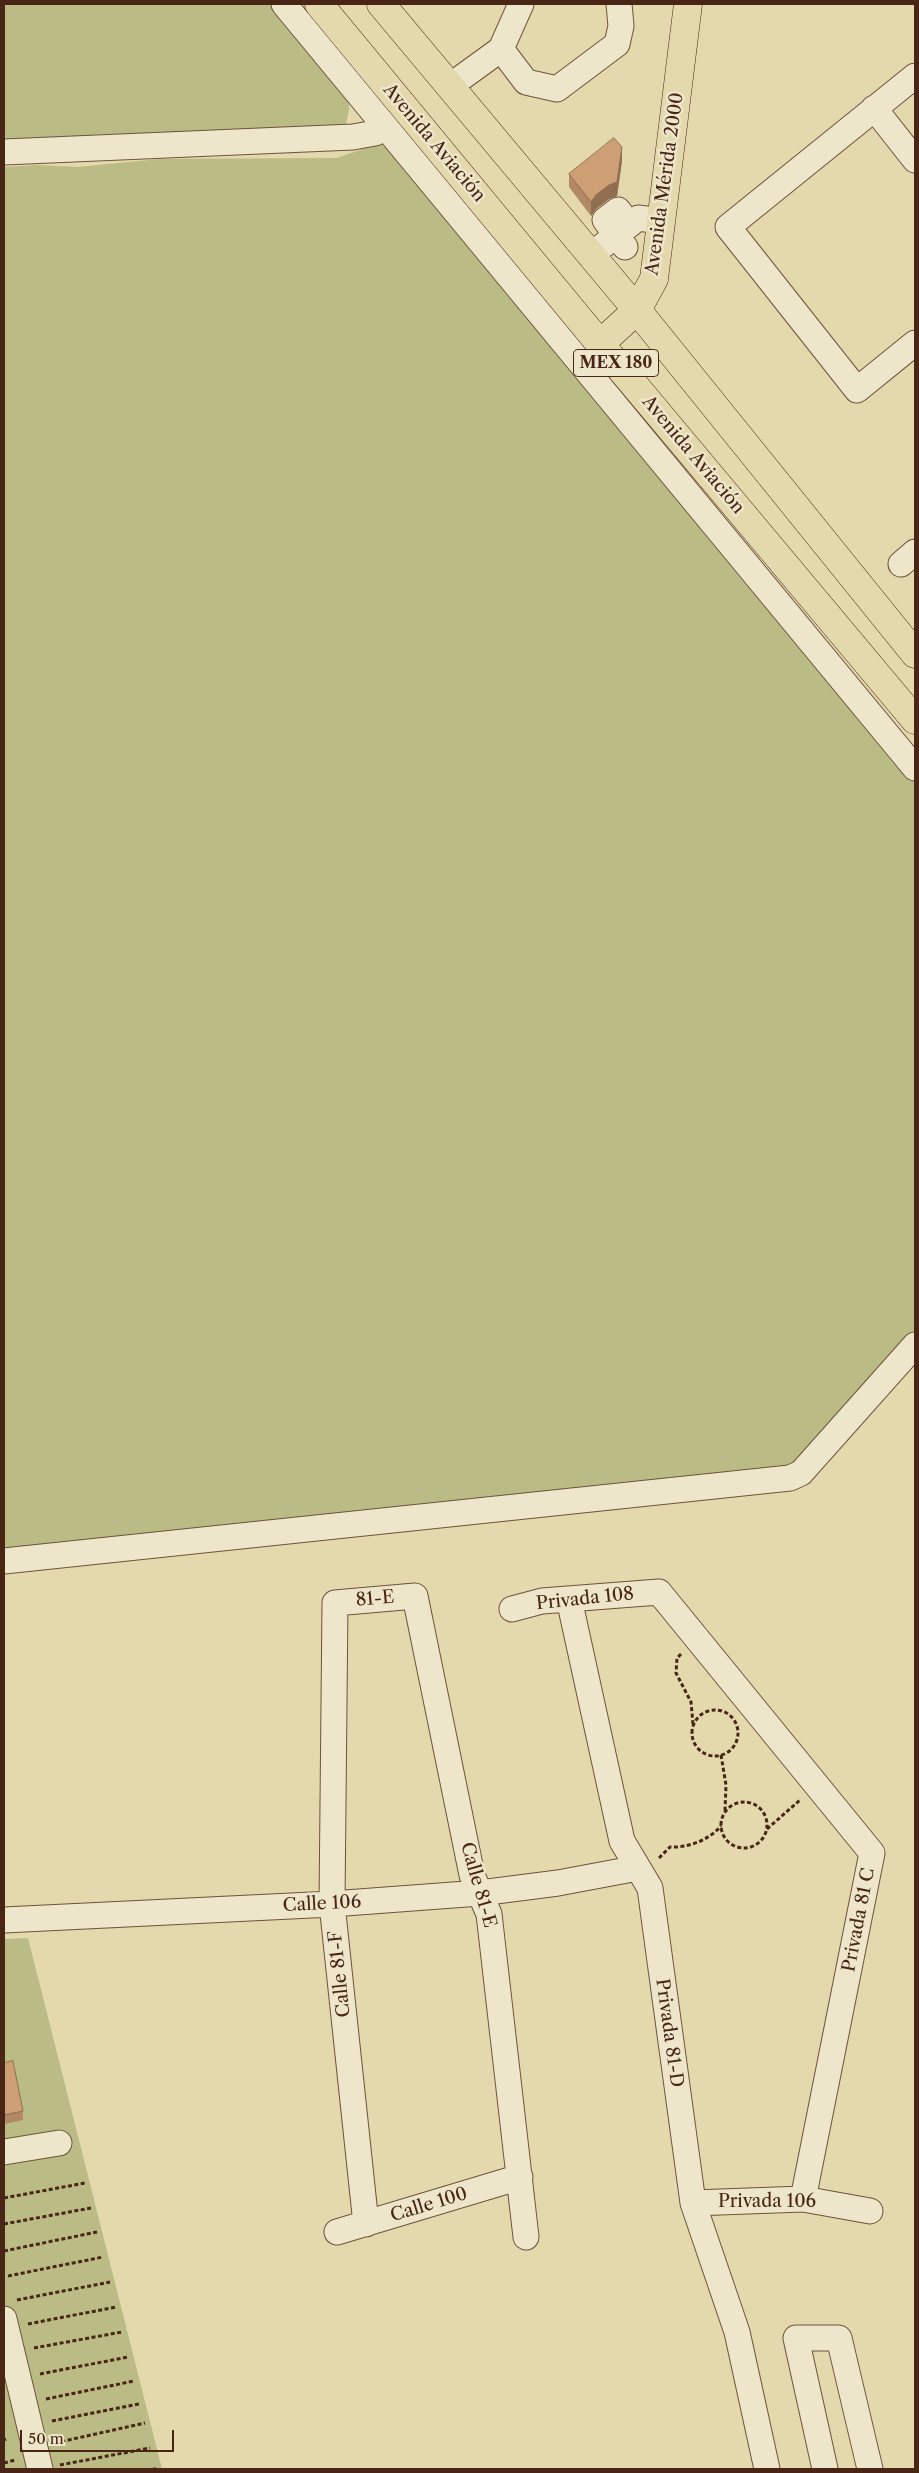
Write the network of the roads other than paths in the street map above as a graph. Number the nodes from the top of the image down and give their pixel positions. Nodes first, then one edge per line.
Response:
1 (284, 4) edge
2 (319, 4) edge
3 (381, 4) edge
4 (521, 4) edge
5 (619, 4) edge
6 (688, 4) edge
7 (501, 49) junction
8 (915, 76) edge
9 (450, 86) junction
10 (874, 108) junction
11 (384, 128) junction
12 (4, 152) edge
13 (915, 160) edge
14 (661, 221) junction
15 (592, 255) junction
16 (637, 310) junction
17 (915, 343) edge
18 (600, 344) junction
19 (915, 654) edge
20 (915, 720) edge
21 (915, 768) edge
22 (915, 1346) edge
23 (4, 1562) edge
24 (659, 1592) joint
25 (415, 1596) joint
26 (569, 1598) junction
27 (335, 1603) joint
28 (512, 1609) dead end
29 (648, 1864) junction
30 (480, 1893) junction
31 (332, 1904) junction
32 (4, 1920) edge
33 (58, 2143) dead end
34 (4, 2152) edge
35 (520, 2177) junction
36 (802, 2199) junction
37 (693, 2203) junction
38 (870, 2211) dead end
39 (366, 2224) junction
40 (337, 2232) dead end
41 (526, 2237) dead end
42 (12, 2315) edge
43 (38, 2465) edge
44 (767, 2469) edge
45 (825, 2469) edge
46 (870, 2469) edge

1 - 11 street
2 - 18 main road, Avenida Aviación / MEX 180
3 - 9 main road, MEX 180
4 - 7 street
5 - 7 street
6 - 14 main road, Avenida Mérida 2000
7 - 9 street
8 - 10 street
9 - 15 main road, MEX 180
10 - 13 street
10 - 17 street
11 - 12 street
11 - 21 street
14 - 15 street
14 - 16 main road, Avenida Mérida 2000
15 - 16 main road, MEX 180
16 - 18 main road, Avenida Mérida 2000
16 - 19 main road, MEX 180
18 - 20 main road, Avenida Aviación / MEX 180
22 - 23 street
24 - 26 street, Privada 108
24 - 36 street, Privada 81 C
25 - 27 street, 81-E
25 - 30 street, Calle 81-E
26 - 28 street, Privada 108
26 - 29 street, Privada 81-D
27 - 31 street, Calle 81-F
29 - 30 street, Calle 106
29 - 37 street, Privada 81-D
30 - 31 street, Calle 106
30 - 35 street, Calle 81-E
31 - 32 street, Calle 106
31 - 39 street, Calle 81-F
33 - 34 street
35 - 39 street, Calle 100
35 - 41 street, Calle 81-E
36 - 37 street, Privada 106
36 - 38 street, Privada 106
37 - 44 street, Privada 81-D
39 - 40 street, Calle 100
42 - 43 street
45 - 46 street

